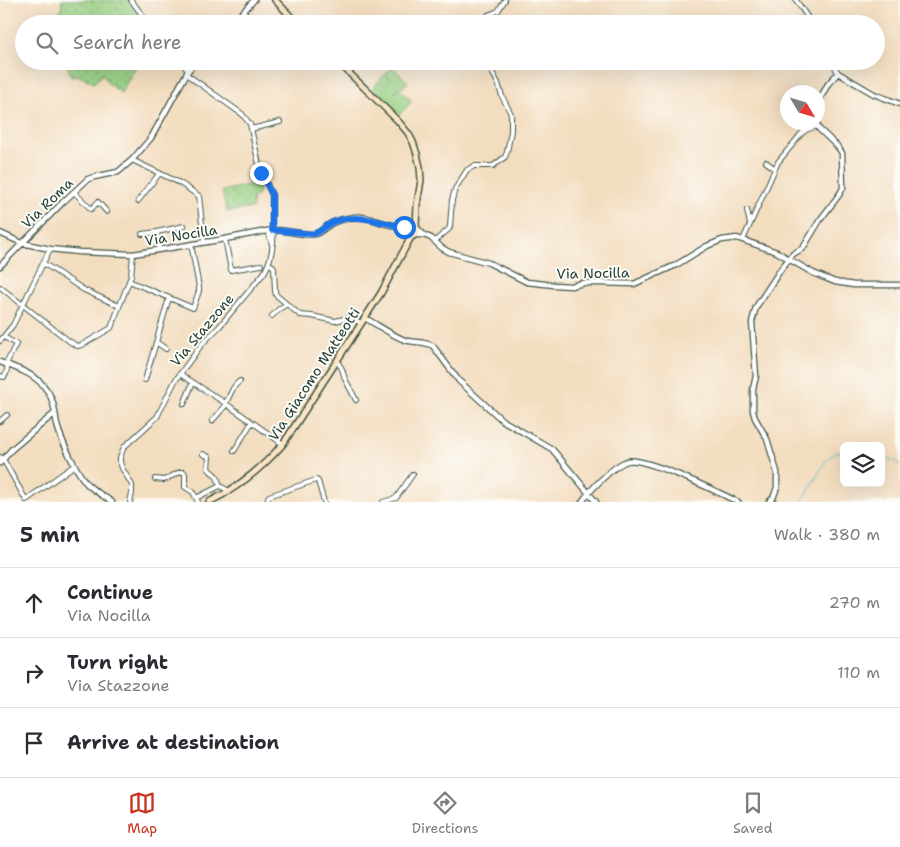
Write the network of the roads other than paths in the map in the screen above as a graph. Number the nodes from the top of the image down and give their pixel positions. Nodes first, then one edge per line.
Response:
1 (131, 0) edge
2 (254, 0) edge
3 (273, 0) edge
4 (506, 0) edge
5 (796, 0) edge
6 (142, 15) edge
7 (240, 15) edge
8 (289, 15) edge
9 (488, 15) edge
10 (806, 15) edge
11 (185, 70) edge
12 (189, 70) edge
13 (346, 70) edge
14 (490, 70) edge
15 (836, 70) edge
16 (187, 73) junction
17 (838, 73) junction
18 (825, 90) edge
19 (900, 104) edge
20 (280, 122) dead end
21 (251, 129) junction
22 (807, 130) edge
23 (820, 130) edge
24 (132, 160) junction
25 (766, 162) dead end
26 (774, 168) junction
27 (159, 174) junction
28 (74, 192) junction
29 (103, 197) dead end
30 (138, 201) dead end
31 (98, 202) junction
32 (417, 205) junction
33 (91, 209) junction
34 (747, 210) dead end
35 (107, 212) dead end
36 (95, 214) dead end
37 (750, 224) junction
38 (184, 226) dead end
39 (416, 227) junction
40 (404, 228) junction
41 (272, 230) junction
42 (157, 232) junction
43 (0, 233) edge
44 (142, 234) dead end
45 (424, 235) junction
46 (412, 236) junction
47 (225, 239) junction
48 (743, 240) junction
49 (435, 241) junction
50 (204, 242) junction
51 (22, 243) junction
52 (191, 244) junction
53 (50, 249) junction
54 (159, 250) junction
55 (133, 254) junction
56 (788, 258) junction
57 (398, 261) junction
58 (43, 263) junction
59 (796, 263) junction
60 (269, 264) junction
61 (261, 265) dead end
62 (0, 266) edge
63 (781, 269) junction
64 (129, 281) junction
65 (900, 285) edge
66 (0, 287) edge
67 (169, 298) junction
68 (23, 304) junction
69 (287, 304) junction
70 (119, 306) junction
71 (272, 316) dead end
72 (365, 318) junction
73 (361, 323) junction
74 (4, 337) junction
75 (0, 341) edge
76 (156, 342) junction
77 (166, 349) dead end
78 (337, 361) junction
79 (0, 362) edge
80 (7, 364) junction
81 (180, 374) junction
82 (0, 376) edge
83 (145, 380) dead end
84 (240, 381) dead end
85 (193, 382) junction
86 (356, 400) dead end
87 (226, 403) junction
88 (184, 404) dead end
89 (55, 413) junction
90 (7, 415) dead end
91 (0, 421) edge
92 (212, 421) dead end
93 (252, 422) junction
94 (282, 444) junction
95 (234, 451) dead end
96 (204, 454) dead end
97 (1, 460) edge
98 (75, 465) junction
99 (413, 474) dead end
100 (155, 479) dead end
101 (220, 486) junction
102 (229, 492) junction
103 (588, 493) junction
104 (197, 500) edge
105 (396, 500) edge
106 (27, 501) edge
107 (112, 502) edge
108 (130, 502) edge
109 (209, 502) edge
110 (268, 502) edge
111 (324, 502) edge
112 (382, 502) edge
113 (582, 502) edge
114 (596, 502) edge
115 (738, 502) edge
116 (769, 502) edge

1 - 6 street
2 - 7 street
3 - 8 main road
4 - 9 street
5 - 10 street
11 - 16 street
12 - 16 street
13 - 32 main road
14 - 49 street
15 - 17 street
16 - 21 street
16 - 24 street
17 - 18 street
17 - 19 street
20 - 21 street
21 - 41 street
22 - 26 street
23 - 56 street
24 - 27 street
24 - 28 street, Via Roma
25 - 26 street
26 - 37 street
27 - 30 street
27 - 50 street
28 - 33 street
28 - 51 street, Via Roma
29 - 31 street
31 - 33 street
31 - 35 street
32 - 39 main road
32 - 40 main road
33 - 36 street
34 - 37 street
37 - 48 street
38 - 42 street
39 - 40 main road
39 - 45 street
39 - 46 main road
40 - 41 street, Via Nocilla
40 - 46 main road
40 - 57 main road
41 - 47 street, Via Nocilla
41 - 60 street, Via Stazzone
42 - 44 street
42 - 54 street
43 - 51 street, Via Nocilla
45 - 46 street
45 - 49 street, Via Nocilla
46 - 57 main road
47 - 50 street, Via Nocilla
47 - 61 street
48 - 49 street, Via Nocilla
48 - 56 street, Via Nocilla
50 - 52 street, Via Nocilla
51 - 53 street, Via Nocilla
51 - 62 street, Via Roma
52 - 54 street, Via Nocilla
52 - 67 street
53 - 55 street, Via Nocilla
53 - 58 street
54 - 55 street, Via Nocilla
55 - 64 street
56 - 59 street, Via Nocilla
56 - 63 street
57 - 72 main road, Via Giacomo Matteotti
58 - 68 street
58 - 70 street
59 - 63 street
59 - 65 street, Via Nocilla
60 - 69 street
60 - 81 street, Via Stazzone
63 - 116 street
64 - 67 street
64 - 70 street
66 - 68 street
67 - 76 street
68 - 70 street
68 - 74 street
69 - 71 street
69 - 73 street
72 - 73 main road, Via Giacomo Matteotti
72 - 103 street
73 - 78 main road, Via Giacomo Matteotti
74 - 75 street
74 - 80 street
76 - 77 street
76 - 83 street
78 - 86 street
78 - 94 main road, Via Giacomo Matteotti
79 - 80 street
80 - 82 street
80 - 89 street
81 - 85 street
81 - 108 street, Via Stazzone
84 - 87 street
85 - 87 street
85 - 88 street
87 - 92 street
87 - 93 street
89 - 97 street
89 - 98 street
90 - 91 street
93 - 94 street
93 - 95 street
94 - 102 main road, Via Giacomo Matteotti
96 - 101 street
97 - 106 street
98 - 106 street
98 - 107 street
99 - 105 street
100 - 104 street
101 - 102 street
101 - 104 street
102 - 109 main road, Via Giacomo Matteotti
103 - 113 street
103 - 114 street
103 - 115 street
105 - 112 street
110 - 111 street

